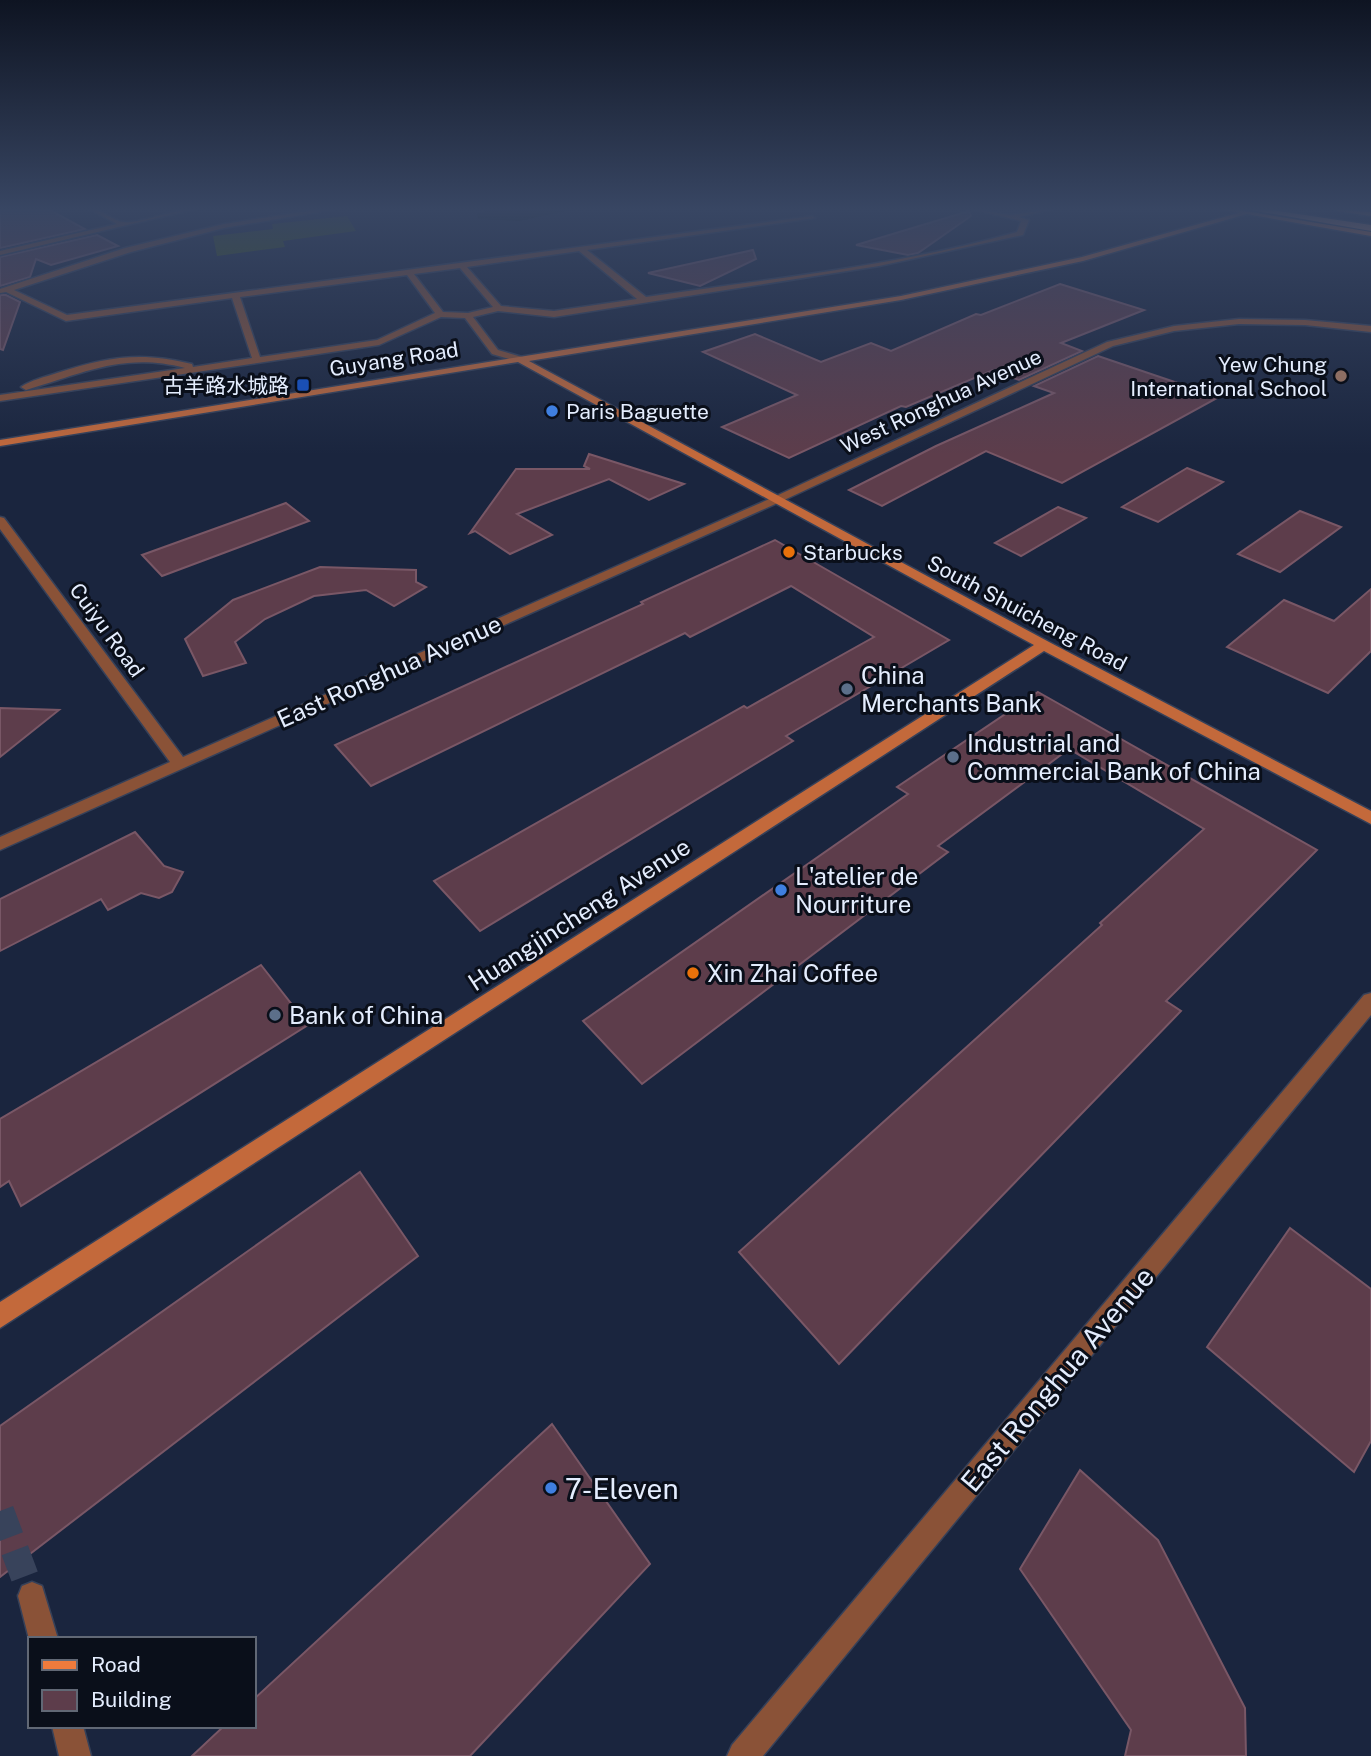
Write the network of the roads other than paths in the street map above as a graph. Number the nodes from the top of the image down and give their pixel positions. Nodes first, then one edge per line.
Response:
1 (4, 291) edge
2 (266, 291) edge
3 (423, 291) edge
4 (484, 291) edge
5 (633, 291) edge
6 (701, 291) edge
7 (935, 291) edge
8 (693, 292) joint
9 (235, 295) junction
10 (644, 300) junction
11 (498, 308) junction
12 (440, 314) junction
13 (468, 316) junction
14 (1371, 329) edge
15 (519, 359) junction
16 (257, 360) junction
17 (104, 363) junction
18 (203, 368) junction
19 (106, 383) junction
20 (0, 398) edge
21 (0, 443) edge
22 (778, 499) junction
23 (0, 521) edge
24 (1044, 645) junction
25 (180, 764) junction
26 (1371, 818) edge
27 (0, 844) edge
28 (1371, 1001) edge
29 (0, 1316) edge
30 (32, 1596) tunnel mouth
31 (42, 1637) edge
32 (68, 1728) edge
33 (75, 1756) edge
34 (743, 1756) edge

1 - 9 street
2 - 9 street
3 - 12 street
4 - 11 street
5 - 10 street
6 - 8 street
7 - 15 street, Guyang Road
8 - 10 street
9 - 16 street
10 - 11 street
11 - 13 street
12 - 13 street
12 - 16 street
13 - 15 street
14 - 22 street, West Ronghua Avenue
15 - 21 street, Guyang Road
15 - 22 street, South Shuicheng Road
16 - 18 street
17 - 18 street
17 - 19 street
17 - 20 street
18 - 19 street
19 - 20 street
22 - 24 street, South Shuicheng Road
22 - 25 street, East Ronghua Avenue
23 - 25 street, Cuiyu Road
24 - 26 street, South Shuicheng Road
24 - 29 street, Huangjincheng Avenue
25 - 27 street, East Ronghua Avenue
28 - 34 street, East Ronghua Avenue
30 - 31 street
32 - 33 street

